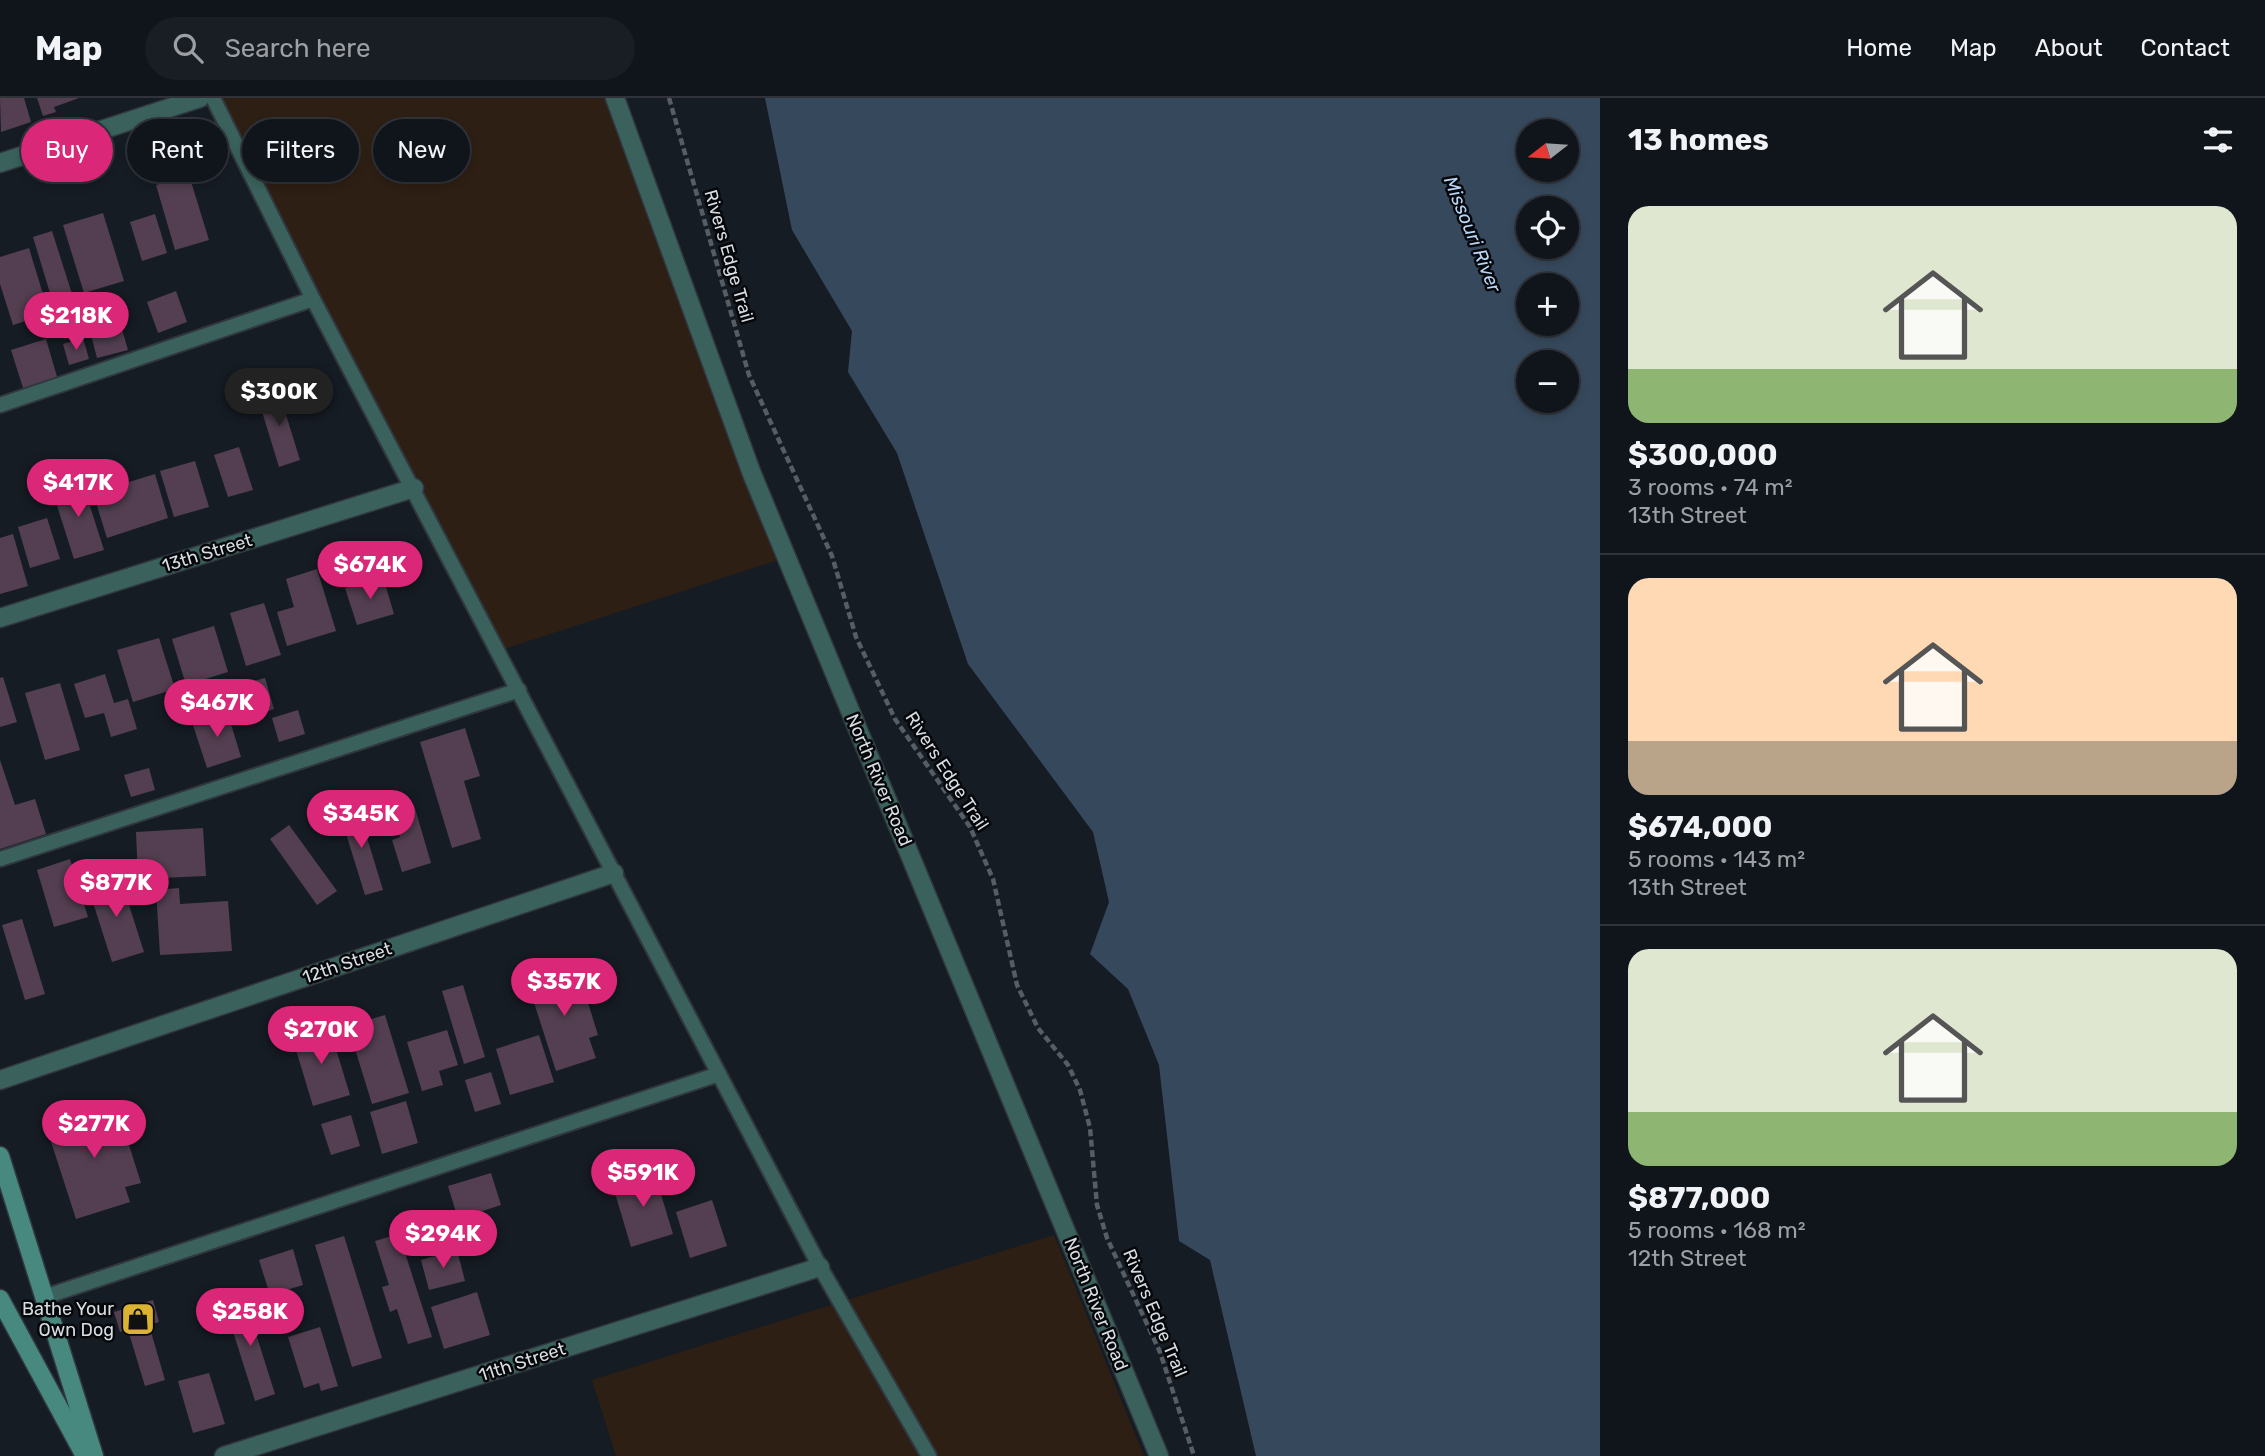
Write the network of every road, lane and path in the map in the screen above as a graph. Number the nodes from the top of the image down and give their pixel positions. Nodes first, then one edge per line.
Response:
1 (200, 98) edge
2 (213, 98) edge
3 (615, 98) edge
4 (669, 98) edge
5 (0, 163) edge
6 (313, 299) junction
7 (0, 405) edge
8 (414, 488) junction
9 (0, 618) edge
10 (519, 690) junction
11 (0, 859) edge
12 (614, 873) junction
13 (719, 1074) junction
14 (0, 1080) edge
15 (0, 1156) edge
16 (820, 1267) junction
17 (44, 1297) junction
18 (0, 1299) edge
19 (85, 1456) edge
20 (94, 1456) edge
21 (224, 1456) edge
22 (929, 1456) edge
23 (1159, 1456) edge
24 (1194, 1456) edge

1 - 5 street
2 - 6 lane
3 - 23 street, North River Road
4 - 24 path, Rivers Edge Trail
6 - 7 lane
6 - 8 lane
8 - 9 street, 13th Street
8 - 10 lane
10 - 11 lane
10 - 12 lane
12 - 13 lane
12 - 14 street, 12th Street
13 - 16 lane
13 - 17 lane
15 - 17 main road
16 - 21 street, 11th Street
16 - 22 lane
17 - 20 main road
18 - 19 main road

